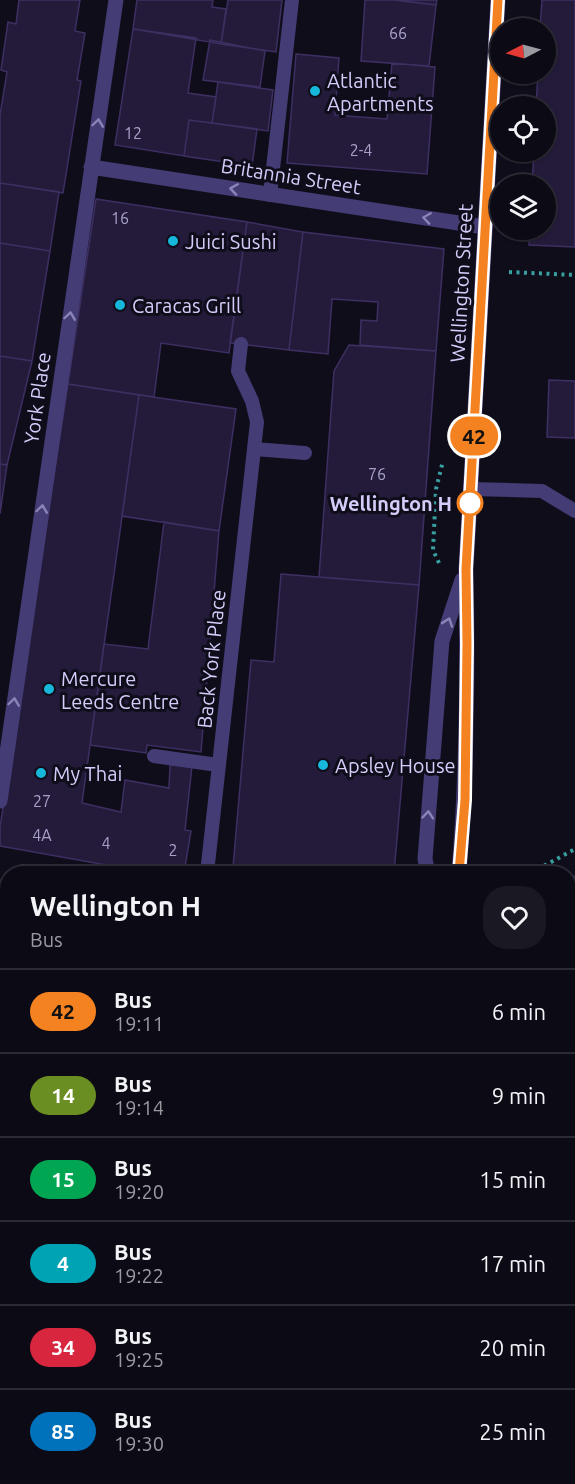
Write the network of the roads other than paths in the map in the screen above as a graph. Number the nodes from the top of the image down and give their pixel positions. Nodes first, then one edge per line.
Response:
1 (116, 0) edge
2 (292, 0) edge
3 (498, 0) edge
4 (92, 167) junction
5 (270, 195) junction
6 (485, 227) junction
7 (241, 344) dead end
8 (254, 449) junction
9 (305, 453) dead end
10 (471, 489) junction
11 (575, 511) edge
12 (466, 569) junction
13 (154, 756) dead end
14 (218, 765) junction
15 (0, 801) edge
16 (208, 866) edge
17 (426, 866) edge
18 (460, 866) edge

4 -> 1 street, York Place
2 - 5 lane
3 - 6 street, Wellington Street
5 -> 4 street, Britannia Street
15 -> 4 street, York Place
6 -> 5 street, Britannia Street
6 - 10 street, Wellington Street
7 - 8 lane, Back York Place
8 - 9 lane
8 - 14 lane, Back York Place
10 - 11 lane
10 - 12 street, Wellington Street
17 -> 12 street, Wellington Street
12 - 18 street, Wellington Street
13 - 14 lane
14 - 16 lane, Back York Place

